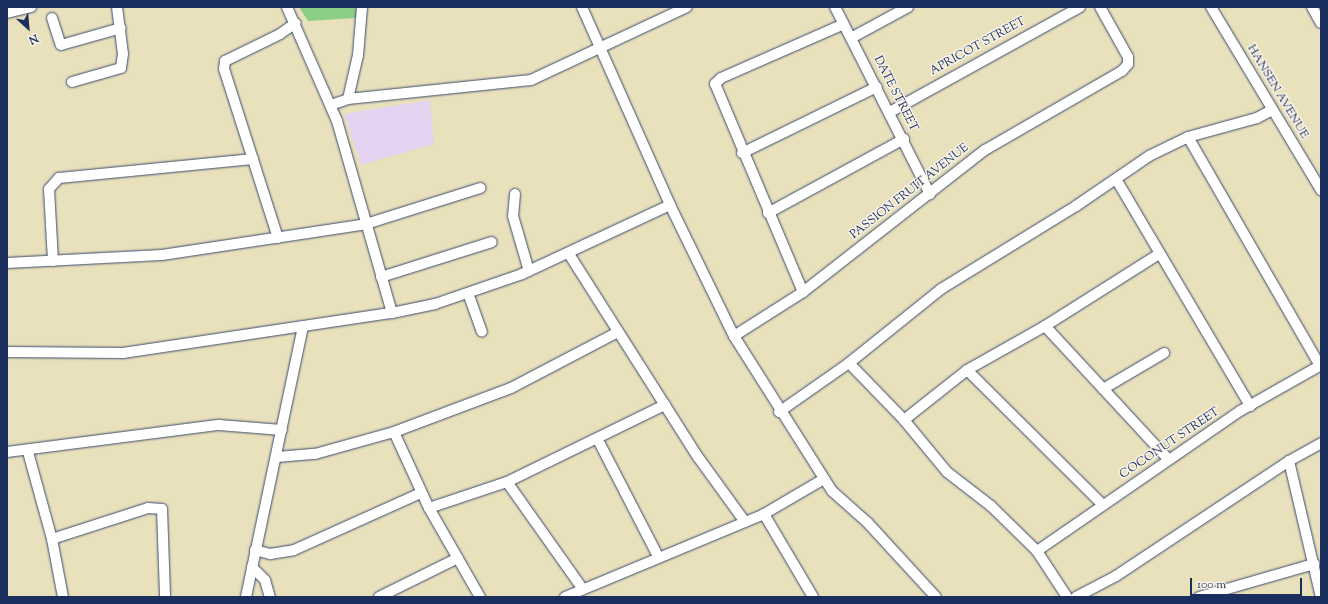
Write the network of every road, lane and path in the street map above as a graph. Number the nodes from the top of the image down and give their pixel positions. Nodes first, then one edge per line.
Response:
1 (31, 7) edge
2 (117, 7) edge
3 (287, 7) edge
4 (362, 7) edge
5 (582, 7) edge
6 (687, 7) edge
7 (835, 7) edge
8 (908, 7) edge
9 (1080, 7) edge
10 (1100, 7) edge
11 (1211, 7) edge
12 (1312, 7) edge
13 (7, 13) edge
14 (52, 18) dead end
15 (296, 22) junction
16 (1321, 23) edge
17 (844, 24) junction
18 (120, 28) junction
19 (851, 38) junction
20 (599, 48) junction
21 (72, 82) dead end
22 (877, 87) junction
23 (348, 99) junction
24 (331, 105) junction
25 (1272, 110) junction
26 (890, 112) junction
27 (1188, 137) junction
28 (904, 139) junction
29 (742, 153) junction
30 (253, 159) junction
31 (1116, 179) junction
32 (480, 188) dead end
33 (1321, 190) edge
34 (515, 194) dead end
35 (930, 194) junction
36 (670, 205) junction
37 (768, 214) junction
38 (366, 224) junction
39 (278, 238) junction
40 (492, 242) dead end
41 (569, 254) junction
42 (1159, 254) junction
43 (53, 261) junction
44 (7, 263) edge
45 (529, 271) junction
46 (381, 277) junction
47 (803, 292) junction
48 (468, 293) junction
49 (392, 313) junction
50 (1046, 326) junction
51 (303, 328) junction
52 (482, 332) dead end
53 (618, 332) junction
54 (734, 336) junction
55 (7, 352) edge
56 (1164, 353) dead end
57 (849, 363) junction
58 (1320, 365) edge
59 (967, 370) junction
60 (1103, 389) junction
61 (665, 405) junction
62 (1250, 406) junction
63 (779, 412) junction
64 (904, 420) junction
65 (282, 430) junction
66 (394, 432) junction
67 (598, 440) junction
68 (1321, 443) edge
69 (7, 452) edge
70 (28, 452) junction
71 (277, 457) junction
72 (1168, 459) junction
73 (1289, 461) junction
74 (824, 479) junction
75 (507, 482) junction
76 (421, 493) junction
77 (1103, 506) junction
78 (429, 508) junction
79 (764, 514) junction
80 (745, 522) junction
81 (52, 539) junction
82 (255, 550) junction
83 (1038, 551) junction
84 (658, 556) junction
85 (458, 558) junction
86 (1314, 564) junction
87 (252, 567) junction
88 (582, 588) junction
89 (63, 597) edge
90 (166, 597) edge
91 (246, 597) edge
92 (270, 597) edge
93 (379, 597) edge
94 (480, 597) edge
95 (565, 597) edge
96 (813, 597) edge
97 (936, 597) edge
98 (1067, 597) edge
99 (1076, 597) edge
100 (1199, 597) edge
101 (1321, 597) edge

1 - 13 street
2 - 18 street
3 - 15 street
4 - 23 street
5 - 20 street
6 - 20 street
7 - 17 street, DATE STREET
8 - 19 street
9 - 26 street, APRICOT STREET
10 - 35 street, PASSION FRUIT AVENUE
11 - 25 street, HANSEN AVENUE
12 - 16 street
14 - 18 street
15 - 24 street
15 - 30 street
17 - 19 street, DATE STREET
17 - 29 street
18 - 21 street
19 - 22 street, DATE STREET
20 - 23 street
20 - 36 street
22 - 26 street, DATE STREET
22 - 29 street
23 - 24 street
24 - 38 street
25 - 27 street
25 - 33 street, HANSEN AVENUE
26 - 28 street, DATE STREET
27 - 31 street
27 - 58 street
28 - 35 street, DATE STREET
28 - 37 street
29 - 37 street
30 - 39 street
30 - 43 street
31 - 42 street
31 - 57 street
32 - 38 street
34 - 45 street
35 - 47 street, PASSION FRUIT AVENUE
36 - 41 street
36 - 54 street
37 - 47 street
38 - 39 street
38 - 46 street
39 - 43 street
40 - 46 street
41 - 45 street
41 - 53 street
42 - 50 street
42 - 62 street
43 - 44 street
45 - 48 street
46 - 49 street
47 - 54 street, PASSION FRUIT AVENUE
48 - 49 street
48 - 52 street
49 - 51 street
50 - 59 street
50 - 60 street
51 - 55 street
51 - 65 street
53 - 61 street
53 - 66 street
54 - 63 street
56 - 60 street
57 - 63 street
57 - 64 street
58 - 62 street, COCONUT STREET
59 - 64 street
59 - 77 street
60 - 72 street
61 - 67 street
61 - 80 street
62 - 72 street, COCONUT STREET
63 - 74 street
64 - 83 street
65 - 70 street
65 - 71 street
66 - 71 street
66 - 76 street
67 - 75 street
67 - 84 street
68 - 73 street
69 - 70 street
70 - 81 street
71 - 82 street
72 - 77 street, COCONUT STREET
73 - 86 street
73 - 99 street
74 - 79 street
74 - 97 street
75 - 78 street
75 - 88 street
76 - 78 street
76 - 82 street
77 - 83 street, COCONUT STREET
78 - 85 street
79 - 80 street
79 - 96 street
80 - 84 street
81 - 89 street
81 - 90 street
82 - 87 street
83 - 98 street
84 - 88 street
85 - 93 street
85 - 94 street
86 - 100 street
86 - 101 street
87 - 91 street
87 - 92 street
88 - 95 street

